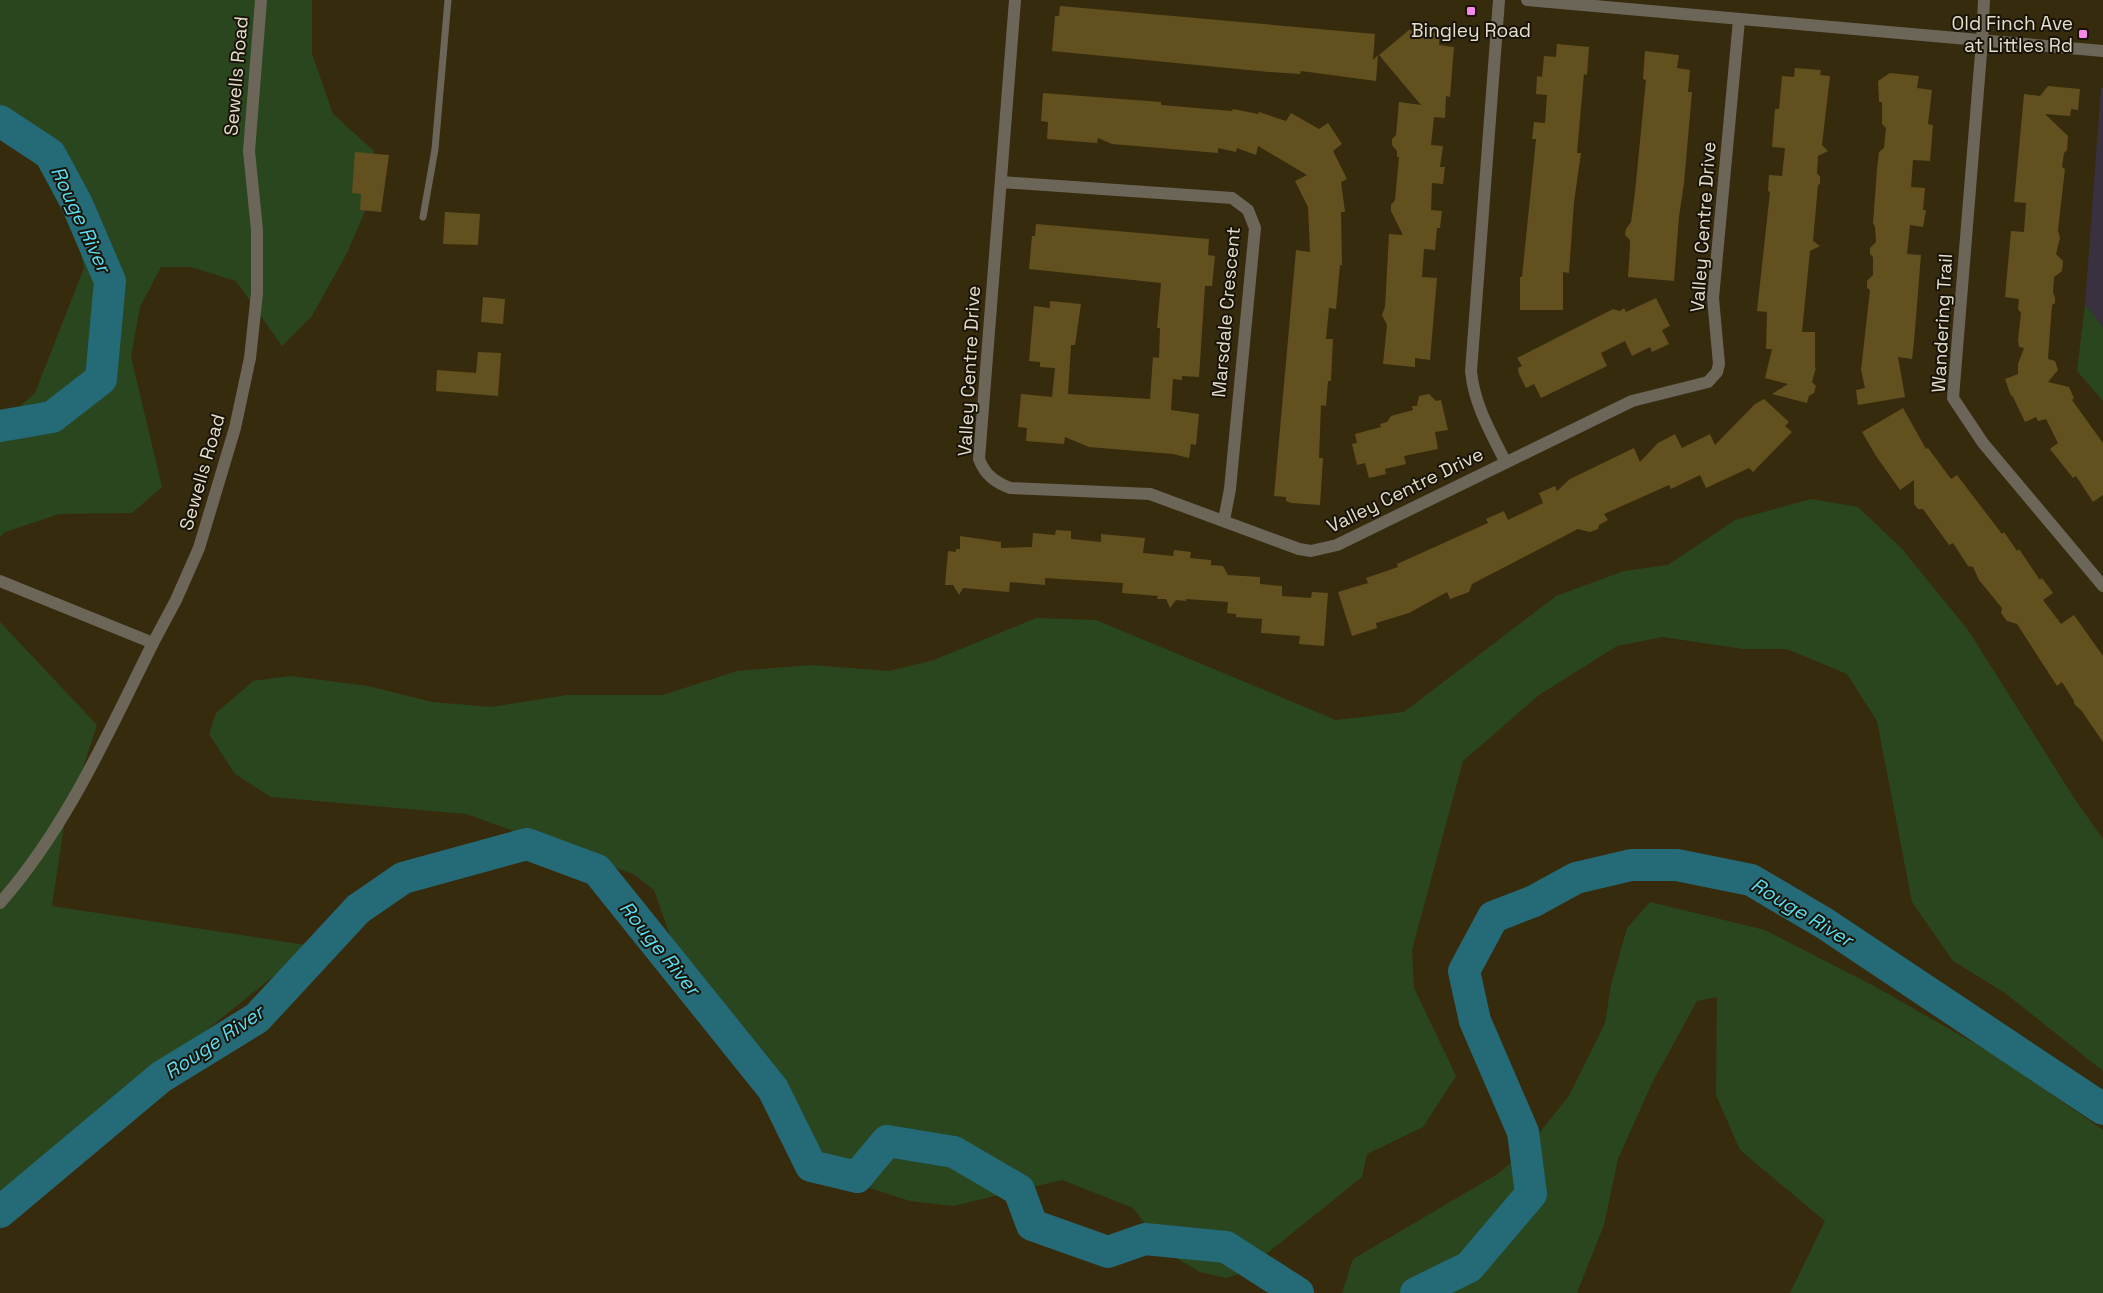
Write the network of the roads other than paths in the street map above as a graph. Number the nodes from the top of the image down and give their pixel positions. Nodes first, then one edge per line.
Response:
1 (261, 0) edge
2 (448, 0) edge
3 (1015, 0) edge
4 (1499, 0) edge
5 (1527, 0) edge
6 (1984, 0) edge
7 (1739, 20) junction
8 (1982, 41) junction
9 (2103, 51) edge
10 (1000, 182) junction
11 (423, 217) dead end
12 (1505, 462) junction
13 (1224, 520) junction
14 (0, 581) edge
15 (2103, 586) edge
16 (153, 643) junction
17 (0, 903) edge

1 - 16 street, Sewells Road
2 - 11 lane
3 - 10 street, Valley Centre Drive
4 - 12 street
5 - 7 street
6 - 8 street, Wandering Trail
7 - 8 street
7 - 12 street, Valley Centre Drive
8 - 9 street
8 - 15 street, Wandering Trail
10 - 13 street, Valley Centre Drive
10 - 13 street, Marsdale Crescent
12 - 13 street, Valley Centre Drive
14 - 16 street
16 - 17 street, Sewells Road

